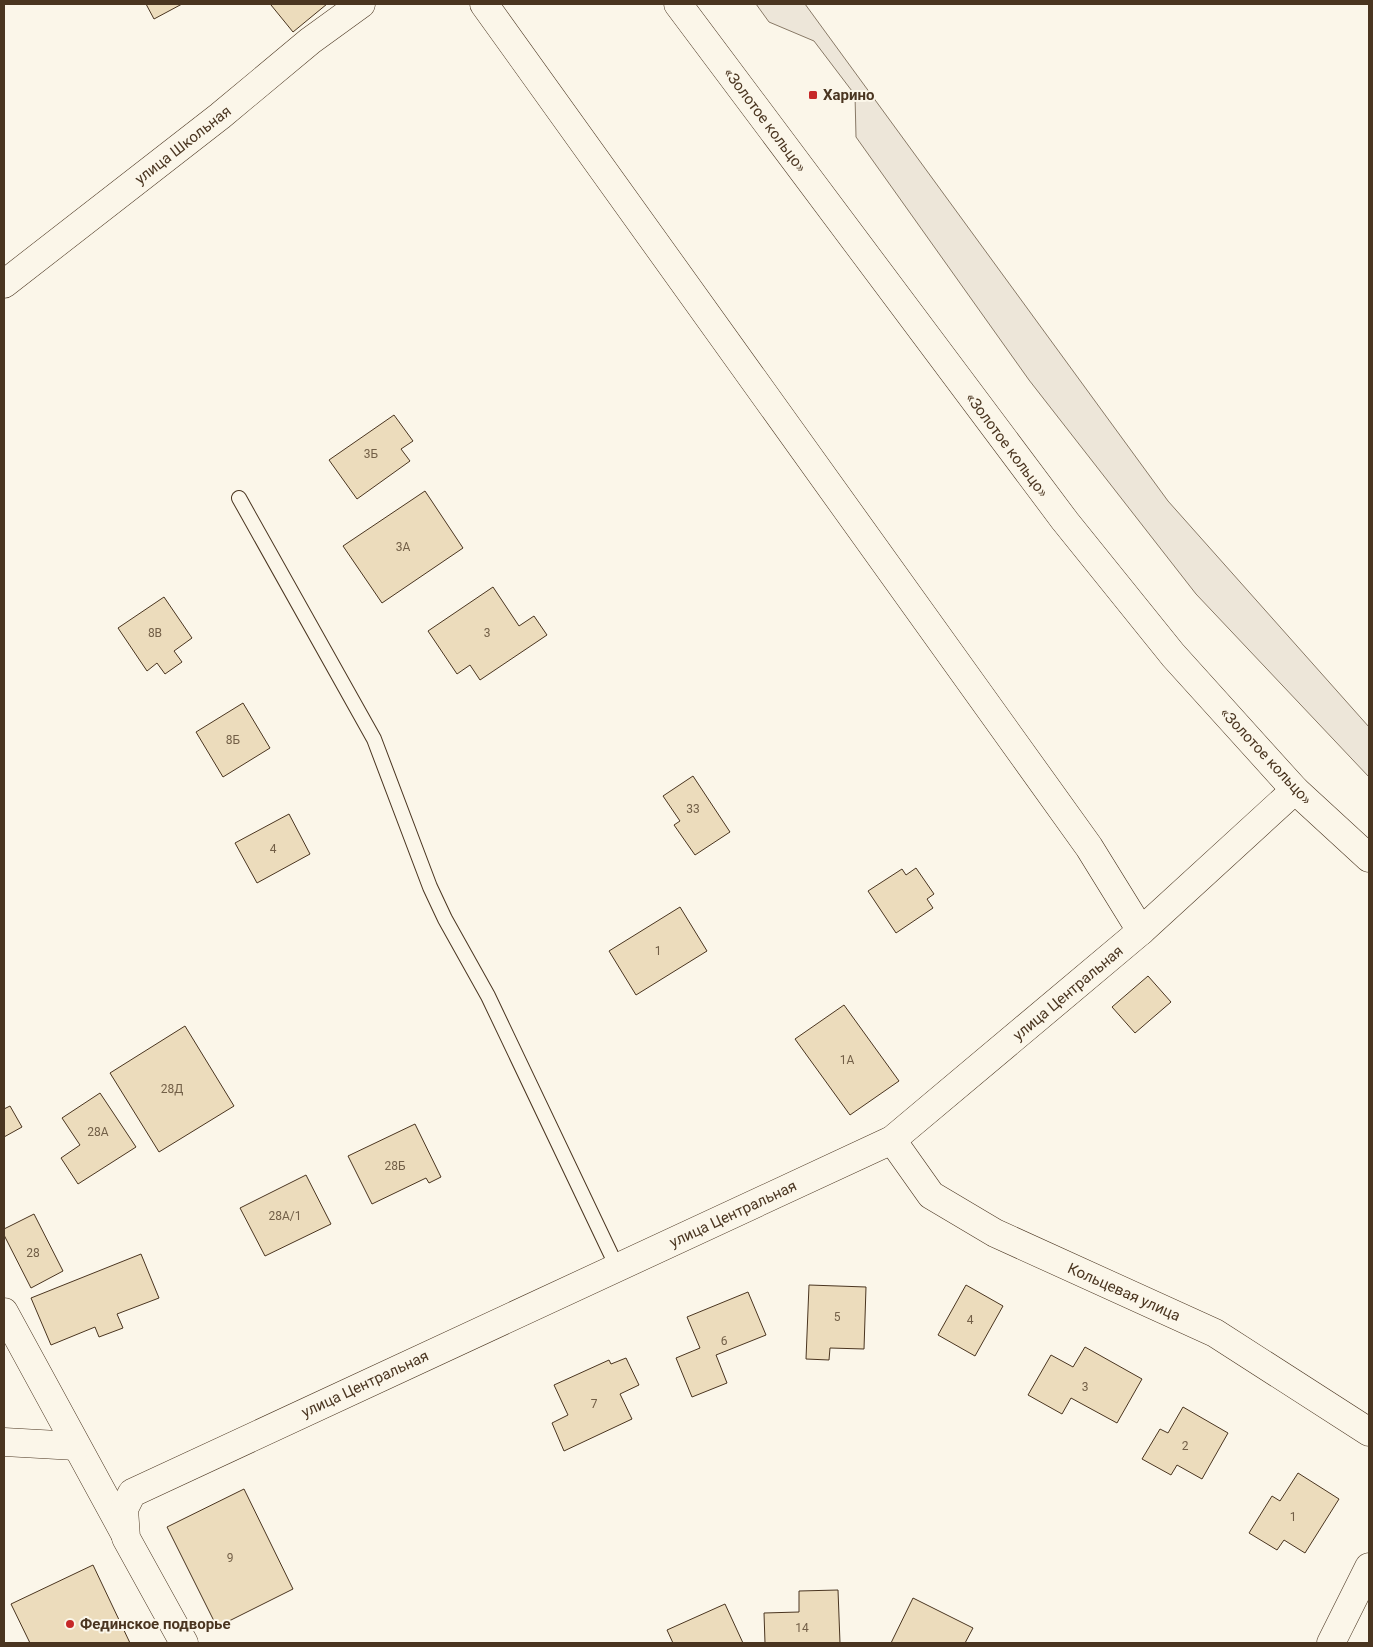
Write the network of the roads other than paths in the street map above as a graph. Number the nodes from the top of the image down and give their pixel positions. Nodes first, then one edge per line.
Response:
1 (361, 4) edge
2 (484, 4) edge
3 (678, 4) edge
4 (4, 284) edge
5 (239, 498) dead end
6 (1295, 790) junction
7 (1369, 858) edge
8 (1142, 931) junction
9 (892, 1140) junction
10 (618, 1267) junction
11 (4, 1312) edge
12 (1369, 1432) edge
13 (4, 1442) edge
14 (76, 1446) junction
15 (126, 1538) junction
16 (1369, 1568) edge
17 (184, 1643) edge
18 (1331, 1643) edge

1 - 4 main road, улица Школьная
2 - 8 main road
3 - 6 main road, «Золотое кольцо»
5 - 10 lane
6 - 7 main road, «Золотое кольцо»
6 - 8 main road, улица Центральная
8 - 9 main road, улица Центральная
9 - 10 main road, улица Центральная
9 - 12 main road, Кольцевая улица
10 - 15 main road, улица Центральная
11 - 14 main road
13 - 14 main road
14 - 15 main road
15 - 17 main road
16 - 18 main road

